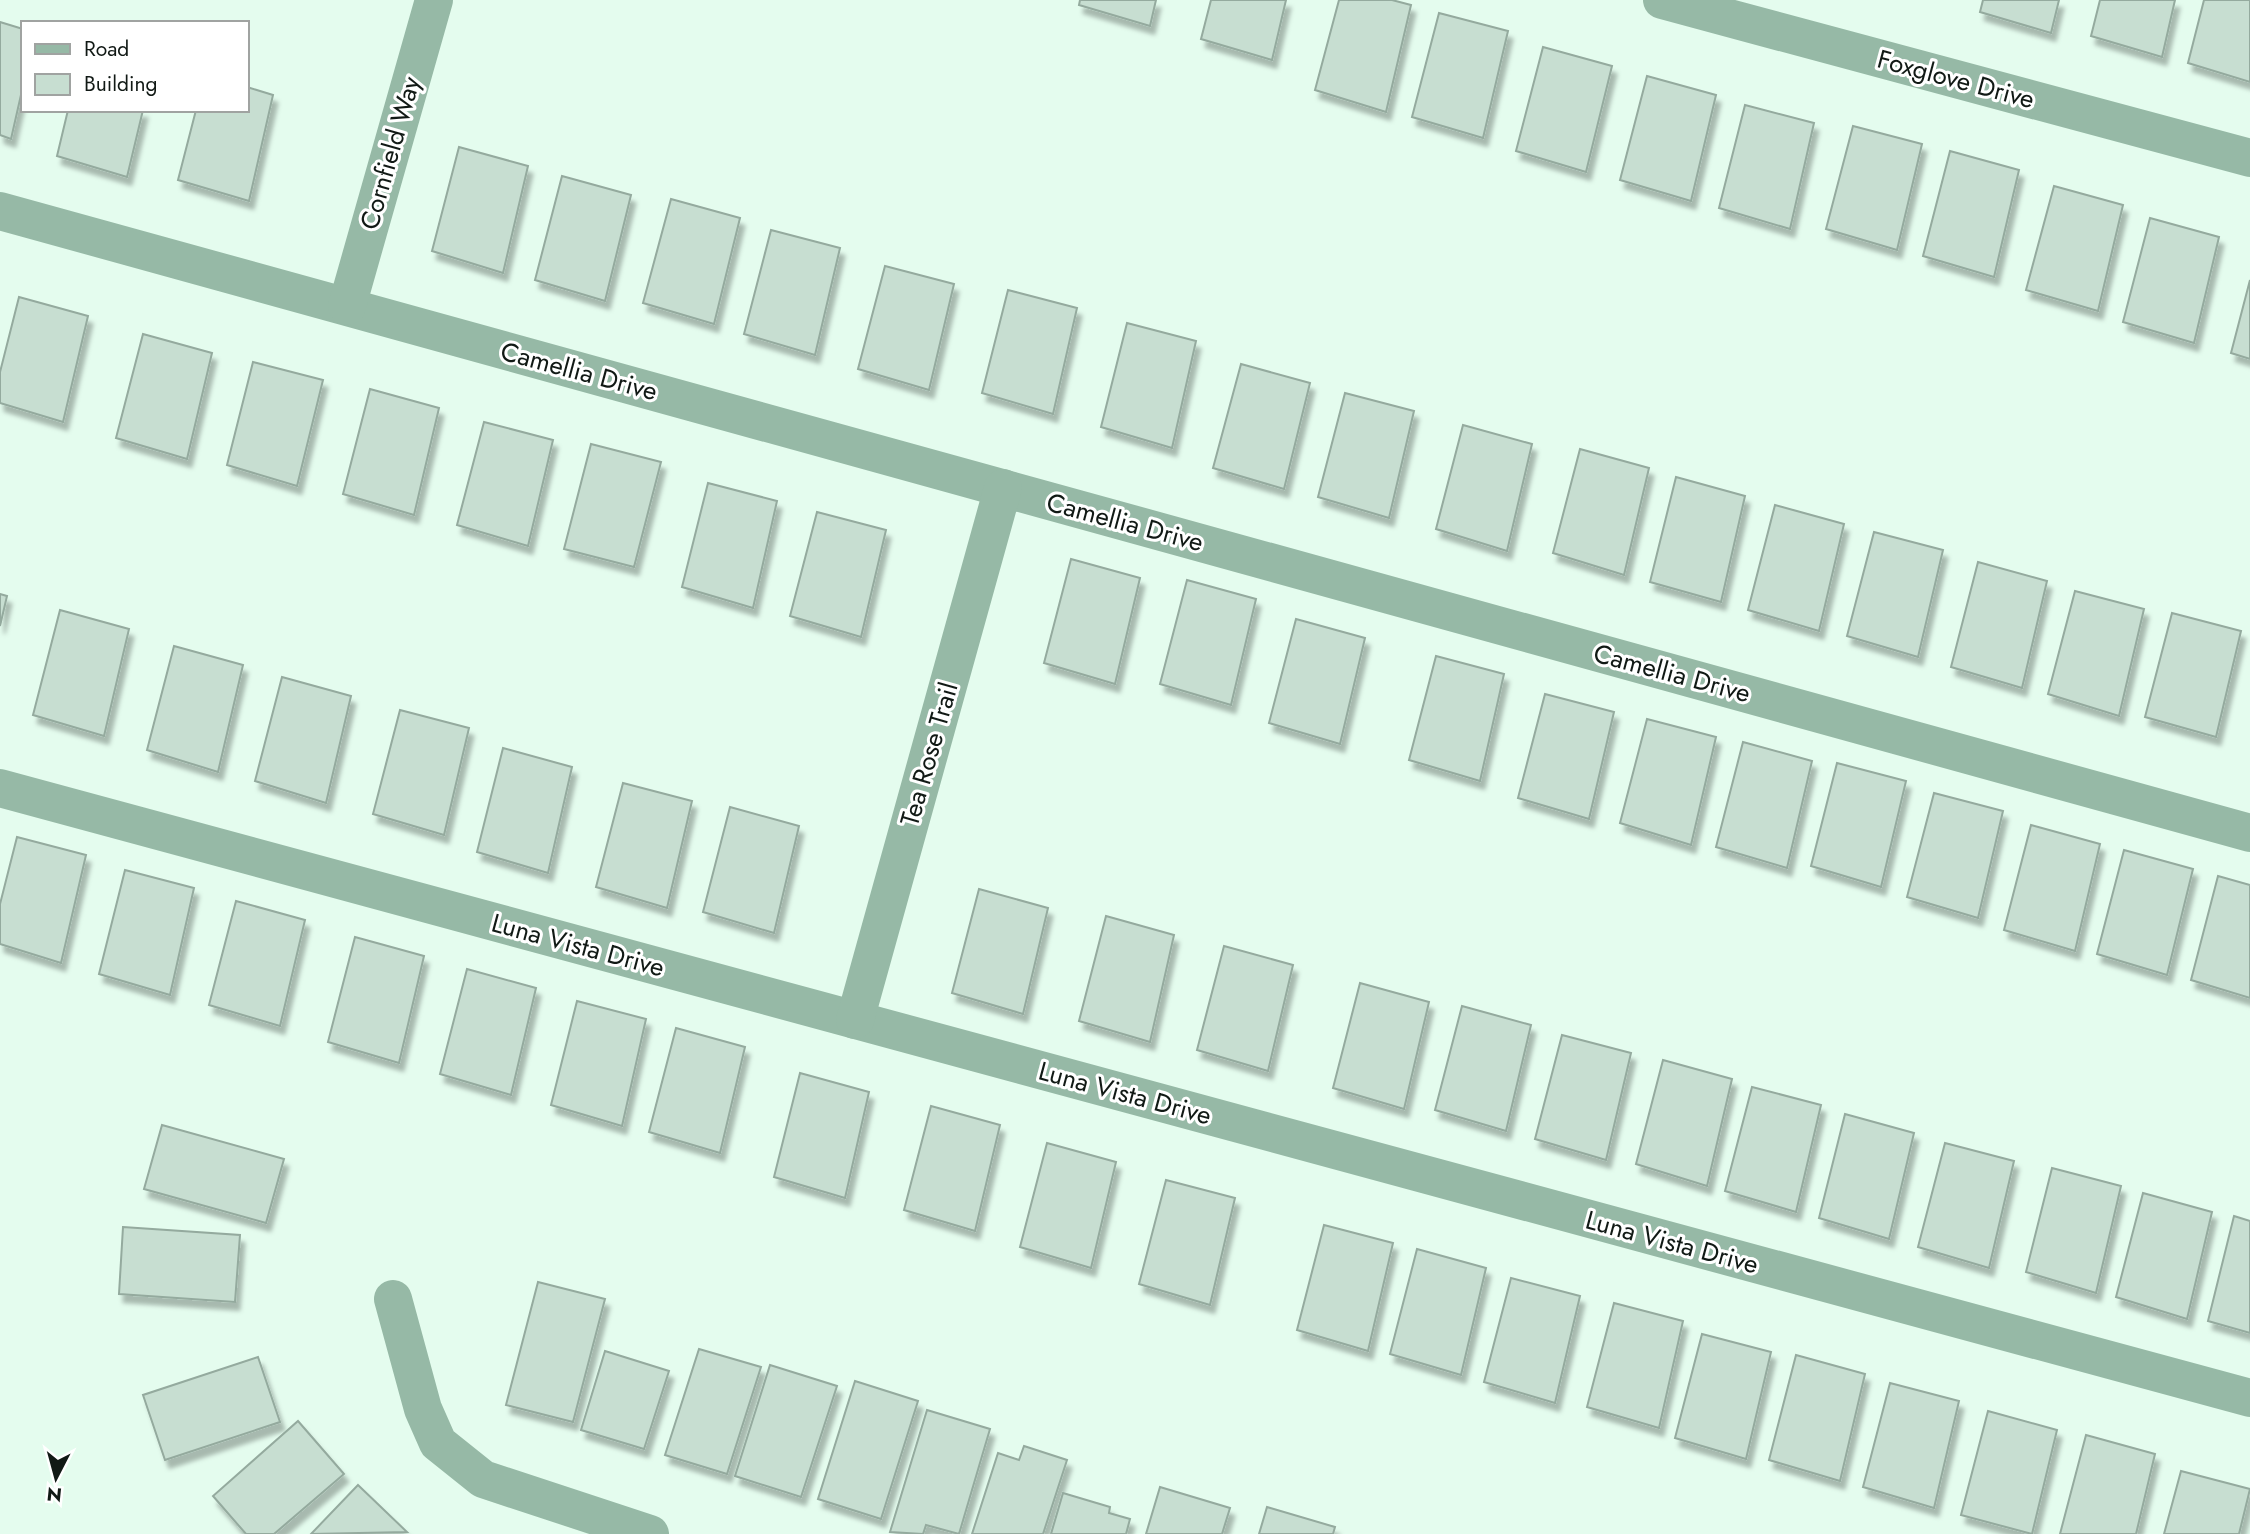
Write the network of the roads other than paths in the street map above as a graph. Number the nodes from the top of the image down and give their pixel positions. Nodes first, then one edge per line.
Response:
1 (434, 0) edge
2 (1662, 0) edge
3 (1704, 6) edge
4 (2250, 158) edge
5 (0, 211) edge
6 (347, 306) junction
7 (1003, 488) junction
8 (0, 788) edge
9 (2250, 833) edge
10 (855, 1020) junction
11 (393, 1299) dead end
12 (2250, 1398) edge
13 (650, 1534) edge

1 - 6 street, Cornfield Way
2 - 3 street, Foxglove Drive
3 - 4 street, Foxglove Drive
5 - 6 street, Camellia Drive
6 - 7 street, Camellia Drive
7 - 9 street, Camellia Drive
7 - 10 street, Tea Rose Trail
8 - 10 street, Luna Vista Drive
10 - 12 street, Luna Vista Drive
11 - 13 street

